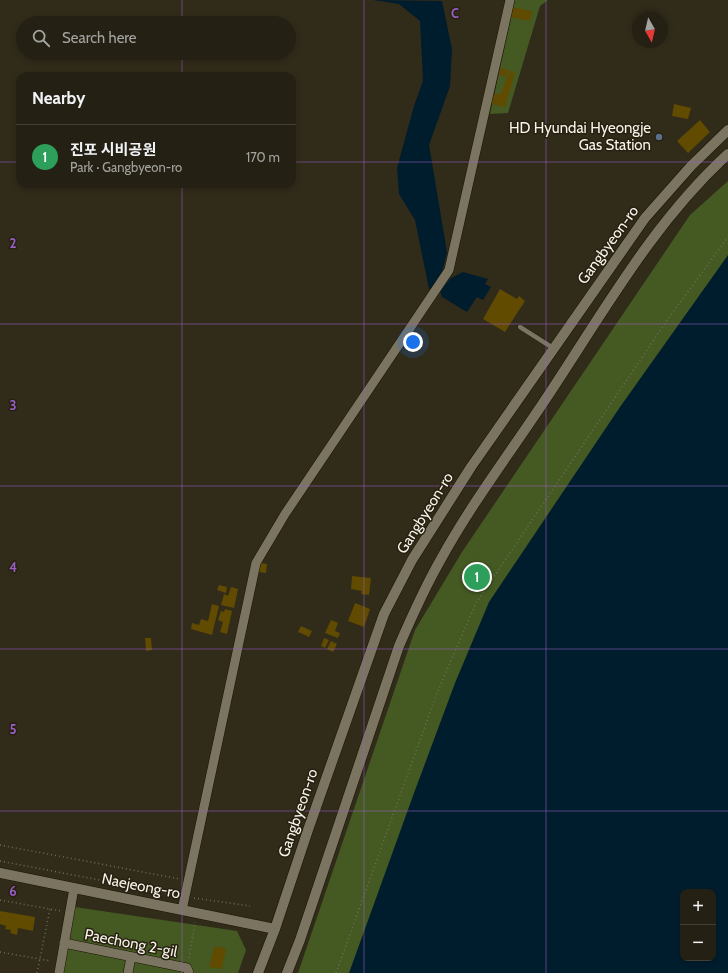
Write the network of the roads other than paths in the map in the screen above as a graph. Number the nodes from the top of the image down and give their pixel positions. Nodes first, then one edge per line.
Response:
1 (510, 0) edge
2 (728, 130) edge
3 (728, 154) edge
4 (520, 327) dead end
5 (553, 348) junction
6 (0, 873) edge
7 (74, 888) junction
8 (182, 910) junction
9 (275, 928) junction
10 (64, 944) junction
11 (131, 957) junction
12 (188, 970) edge
13 (59, 973) edge
14 (128, 973) edge
15 (258, 973) edge
16 (287, 973) edge

1 - 8 street
2 - 5 street, Gangbyeon-ro
3 - 16 street
4 - 5 lane
5 - 9 street, Gangbyeon-ro
6 - 7 street, Naejeong-ro
7 - 8 street, Naejeong-ro
7 - 10 street
8 - 9 street, Naejeong-ro
9 - 15 street, Gangbyeon-ro
10 - 11 street, Paechong 2-gil
10 - 13 street
11 - 12 street, Paechong 2-gil
11 - 14 street

